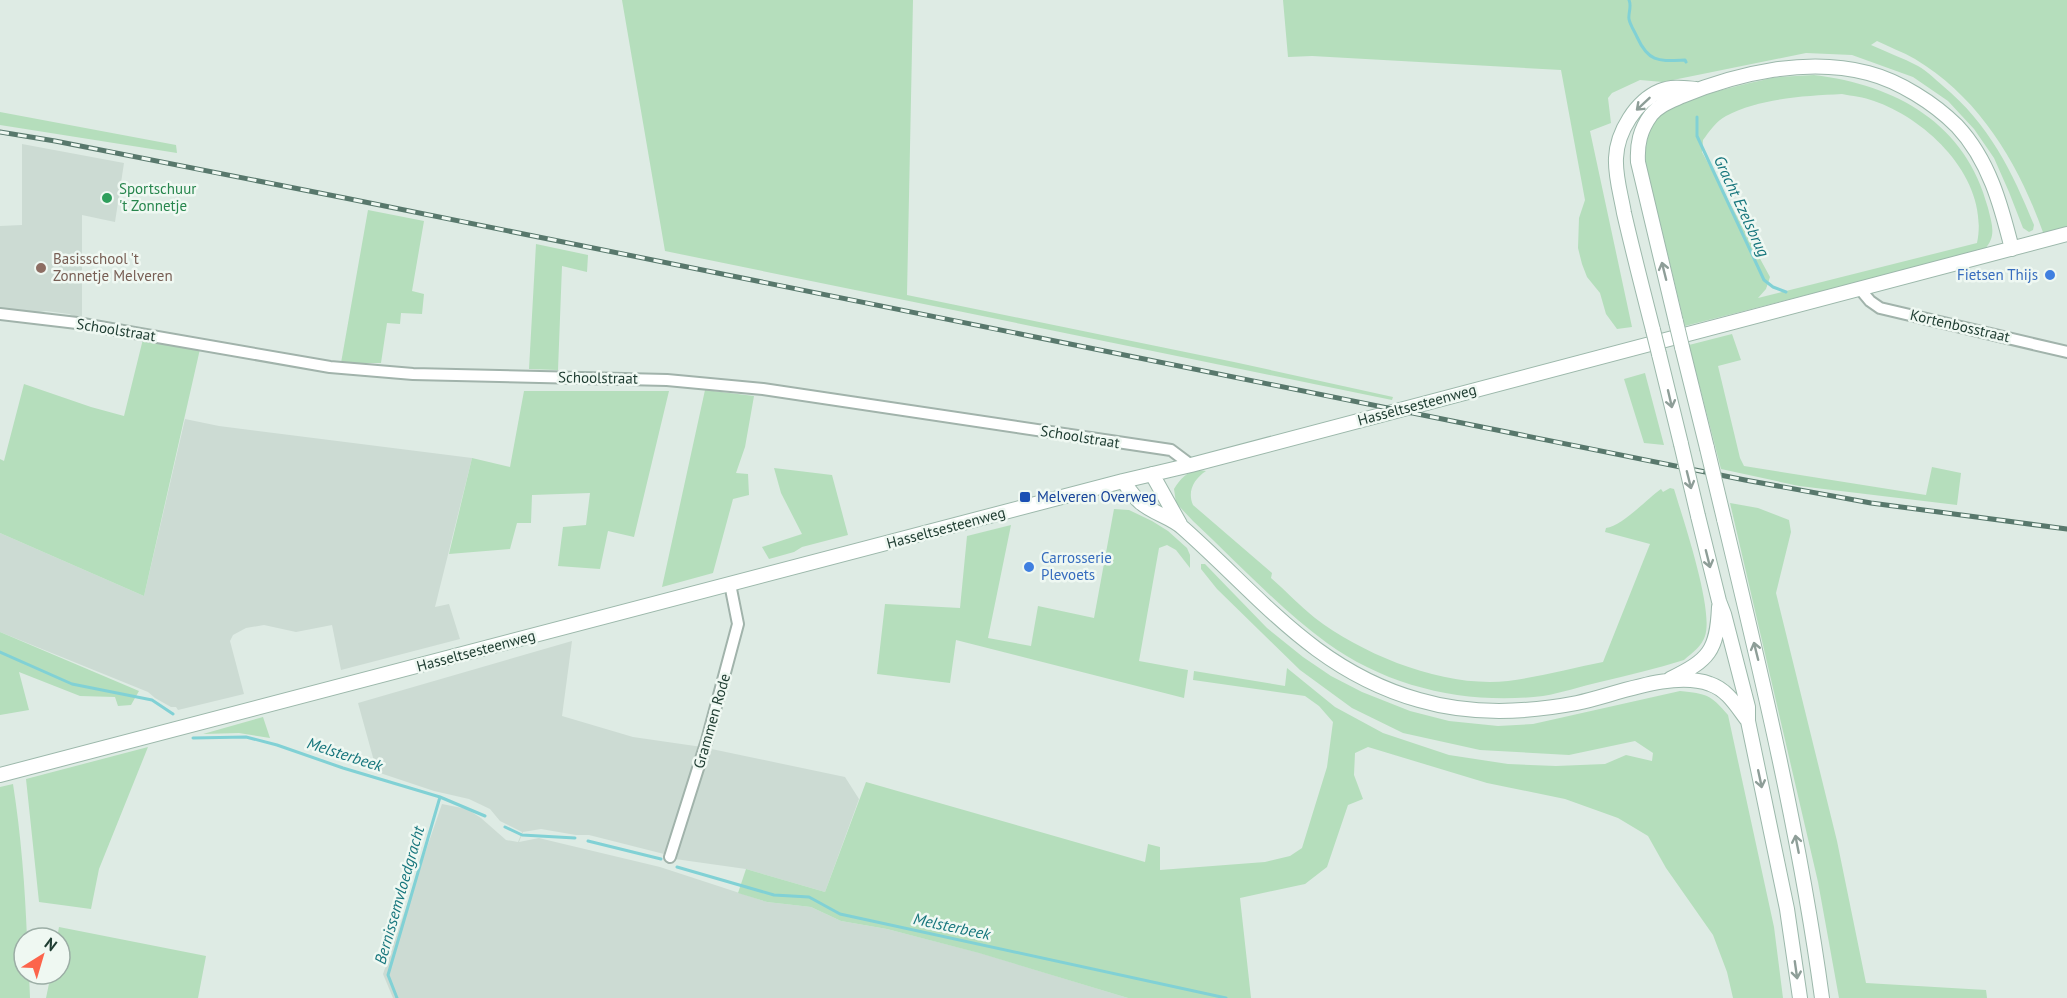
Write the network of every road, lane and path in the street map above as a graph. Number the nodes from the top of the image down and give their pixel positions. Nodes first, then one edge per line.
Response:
1 (1696, 89) junction
2 (2067, 234) edge
3 (2012, 249) junction
4 (1860, 289) junction
5 (0, 314) edge
6 (2067, 352) edge
7 (1191, 465) junction
8 (1152, 474) junction
9 (1123, 481) junction
10 (1181, 525) junction
11 (730, 584) junction
12 (1719, 602) junction
13 (1665, 681) junction
14 (1748, 722) junction
15 (0, 775) edge
16 (670, 857) dead end
17 (1800, 998) edge
18 (1822, 998) edge

1 - 3 main road
1 -> 12 main road, bridge
18 -> 1 main road, bridge
2 - 3 main road, Hasseltsesteenweg
3 - 4 main road, Hasseltsesteenweg
4 - 6 street, Kortenbosstraat
4 - 7 main road, Hasseltsesteenweg
5 - 7 street, Schoolstraat
7 - 8 main road, Hasseltsesteenweg
8 - 9 main road, Hasseltsesteenweg
8 - 10 main road
9 - 10 main road
9 - 11 main road, Hasseltsesteenweg
10 - 13 main road
11 - 15 main road, Hasseltsesteenweg
11 - 16 street, Grammen Rode
12 - 13 main road
12 - 14 main road
13 - 14 main road
14 -> 17 main road

